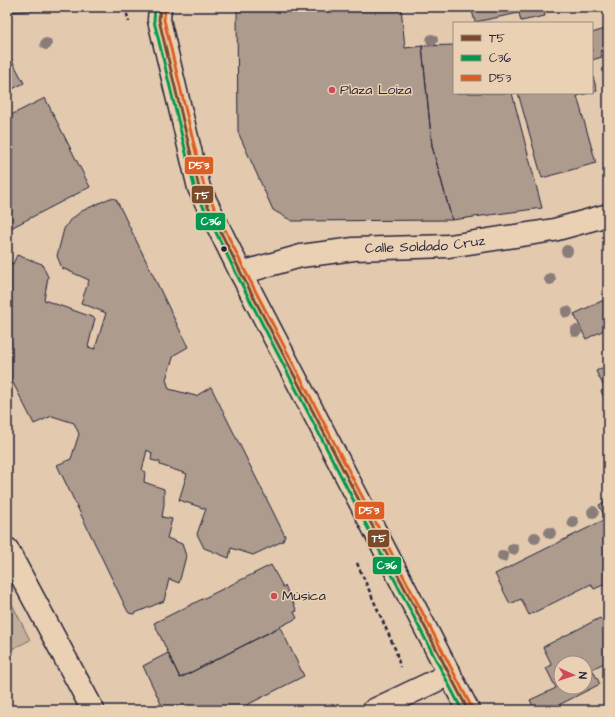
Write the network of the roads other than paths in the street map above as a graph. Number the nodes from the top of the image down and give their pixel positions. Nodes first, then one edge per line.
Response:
1 (160, 7) edge
2 (608, 215) edge
3 (241, 273) junction
4 (7, 549) edge
5 (450, 674) junction
6 (93, 710) edge
7 (374, 710) edge
8 (468, 710) edge

1 - 3 main road
2 - 3 main road, Calle Soldado Cruz
3 - 5 main road
4 - 6 main road
5 - 7 main road
5 - 8 main road

